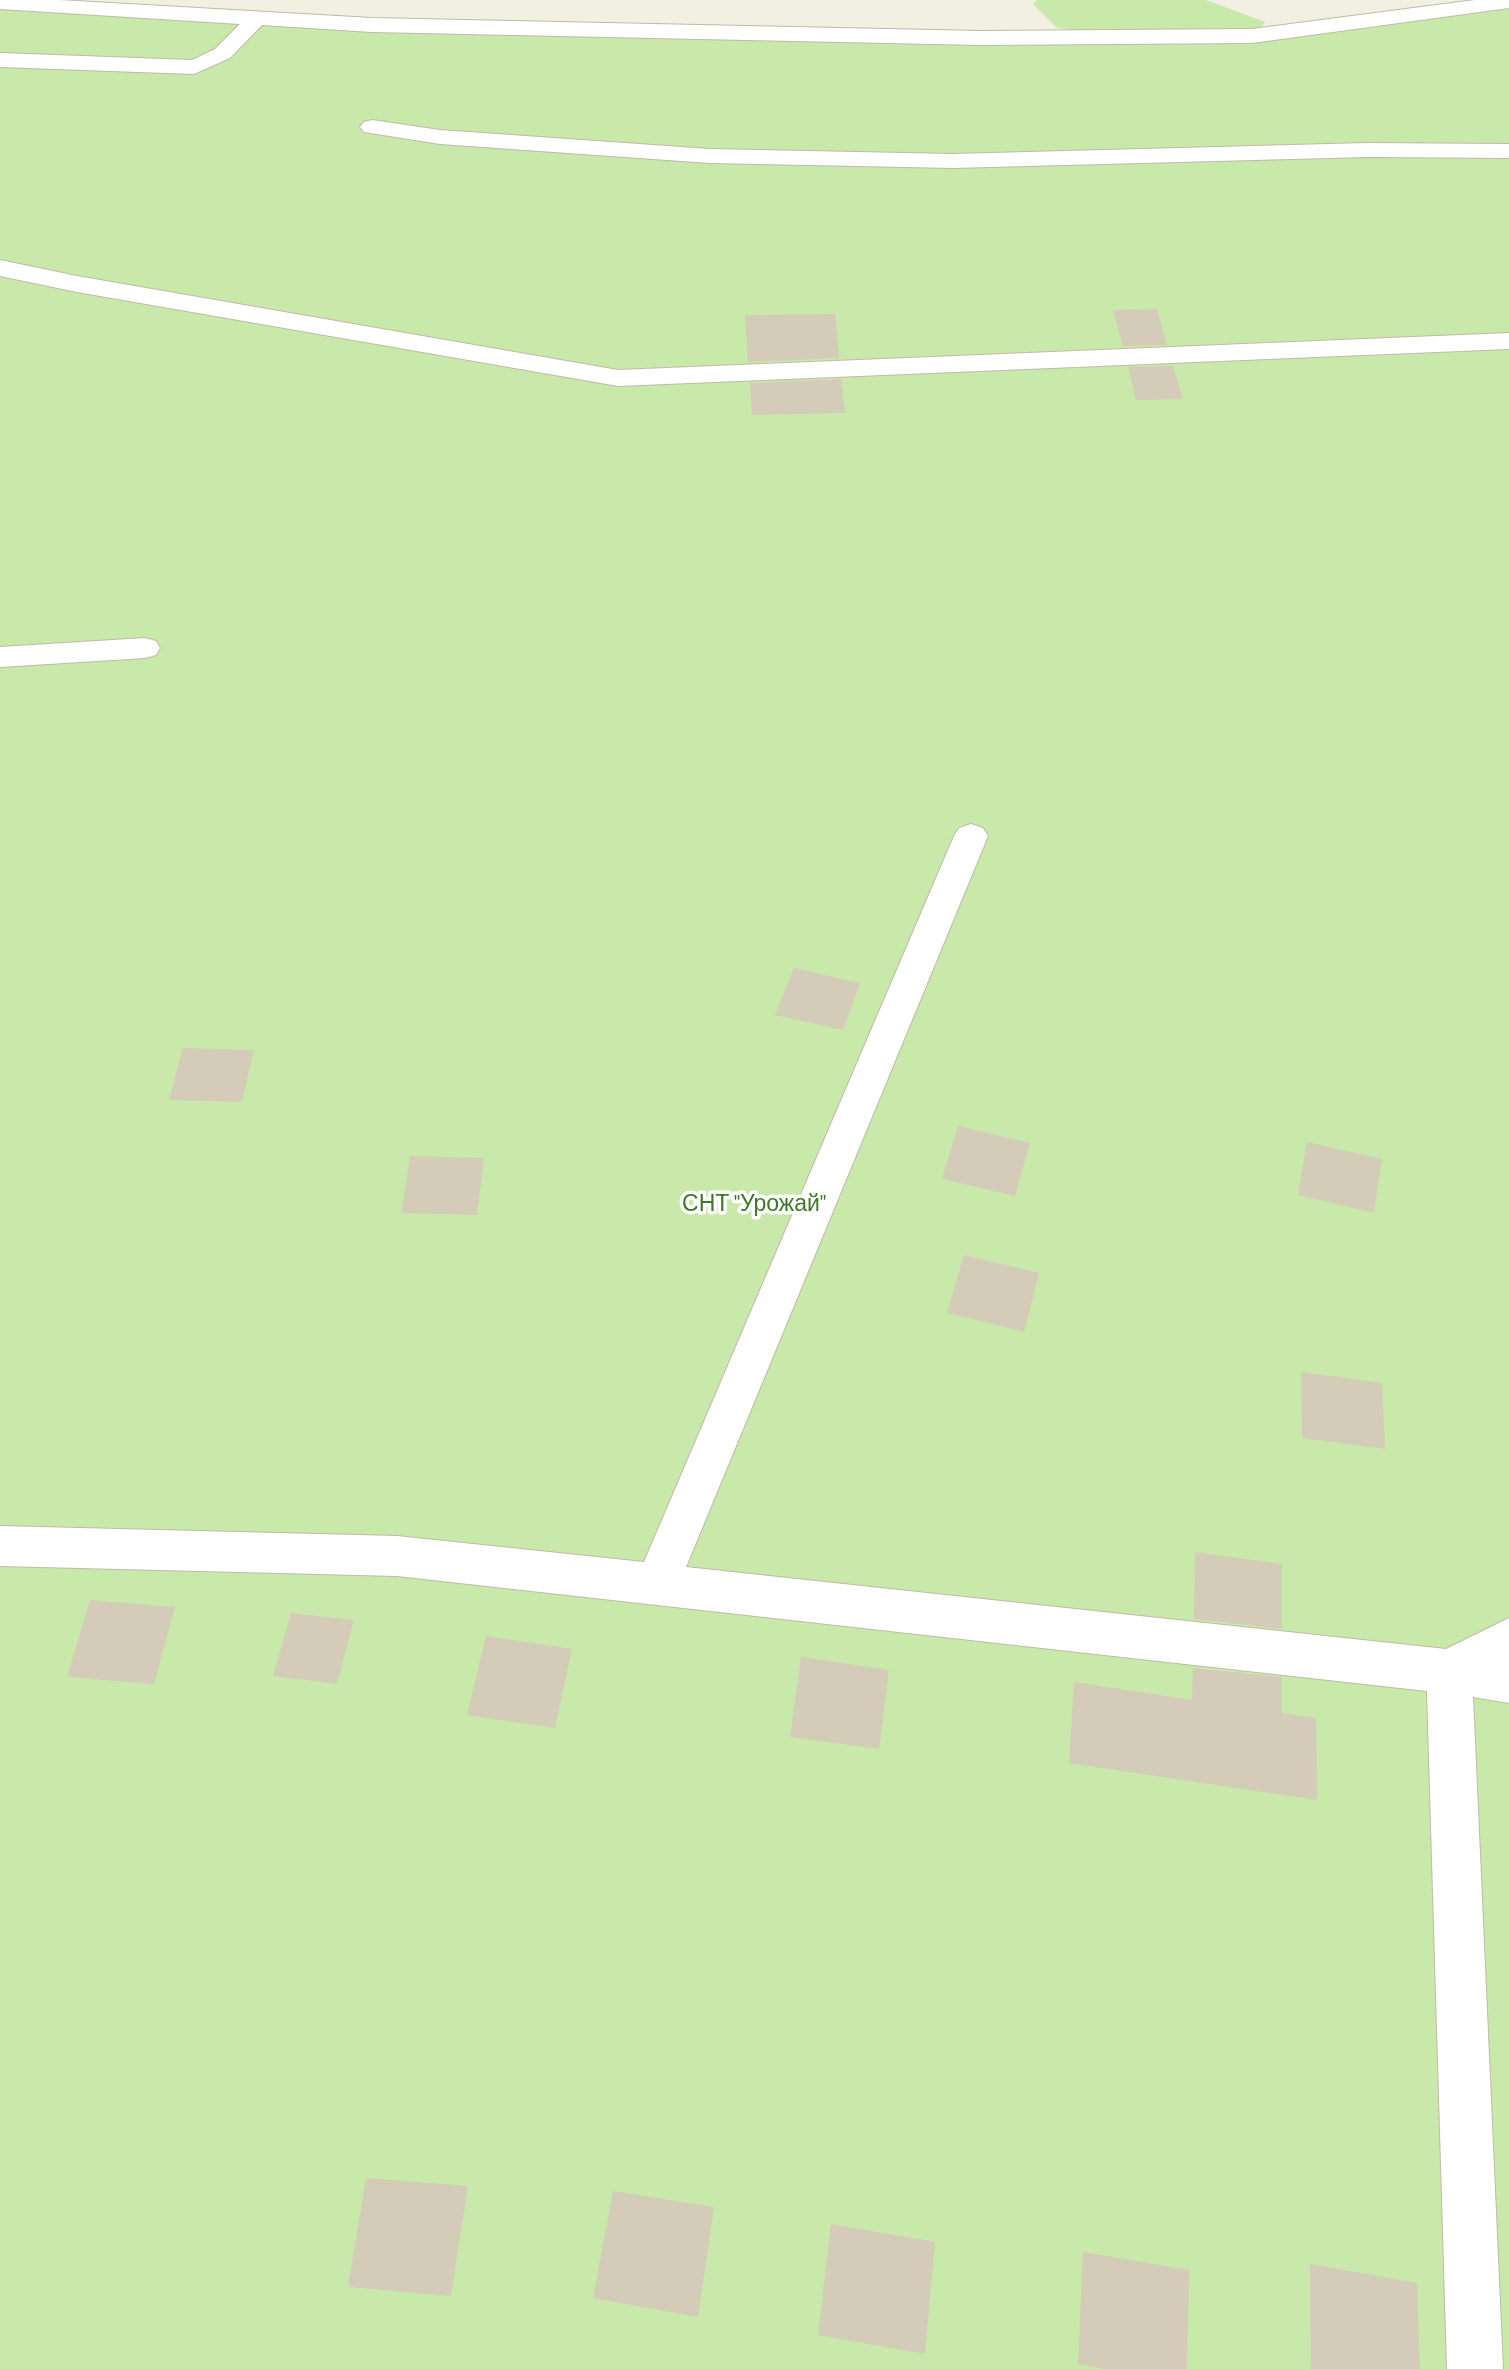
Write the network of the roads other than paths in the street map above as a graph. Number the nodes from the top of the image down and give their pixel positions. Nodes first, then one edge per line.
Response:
1 (0, 2) edge
2 (1509, 2) edge
3 (256, 18) junction
4 (0, 60) edge
5 (372, 127) dead end
6 (1509, 151) edge
7 (0, 268) edge
8 (1509, 341) edge
9 (145, 648) dead end
10 (0, 657) edge
11 (971, 836) dead end
12 (0, 1546) edge
13 (657, 1584) junction
14 (1509, 1640) edge
15 (1449, 1671) junction
16 (1509, 1681) edge
17 (1475, 2369) edge

1 - 3 street
2 - 3 street
3 - 4 street
5 - 6 street
7 - 8 street
9 - 10 street
11 - 13 street
12 - 13 street
13 - 15 street
14 - 15 street
15 - 16 street
15 - 17 street

